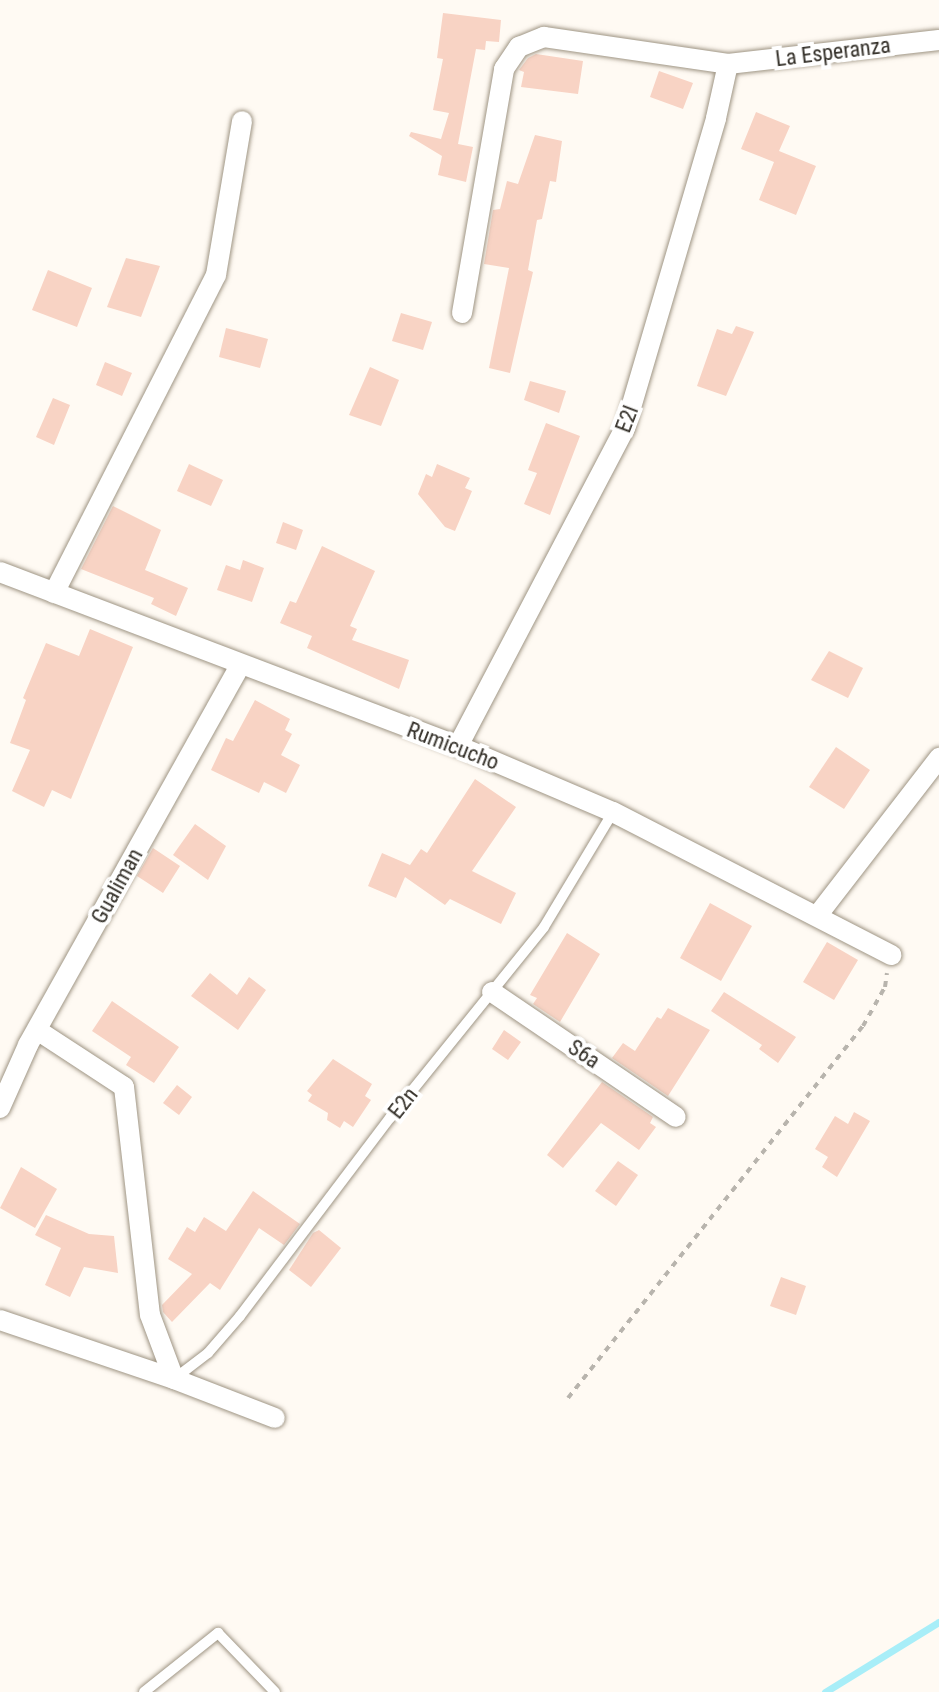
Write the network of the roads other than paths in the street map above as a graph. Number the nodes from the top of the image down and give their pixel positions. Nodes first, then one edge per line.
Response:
1 (939, 40) edge
2 (728, 64) junction
3 (242, 121) dead end
4 (462, 313) dead end
5 (0, 572) edge
6 (54, 593) junction
7 (240, 666) junction
8 (458, 746) junction
9 (939, 758) edge
10 (613, 812) junction
11 (817, 916) junction
12 (891, 955) road end
13 (492, 992) junction
14 (37, 1030) junction
15 (0, 1108) edge
16 (676, 1117) dead end
17 (0, 1320) edge
18 (174, 1379) junction
19 (275, 1418) dead end
20 (144, 1692) edge
21 (275, 1692) edge

1 - 2 street, La Esperanza
2 - 4 street, La Esperanza
2 - 8 street, E2l
3 - 6 street
5 - 6 street, Rumicucho
6 - 7 street, Rumicucho
7 - 8 street, Rumicucho
7 - 14 street, Gualiman
8 - 10 street, Rumicucho
9 - 11 street
10 - 11 street, Rumicucho
10 - 13 lane, E2n
11 - 12 street, Rumicucho
13 - 16 street, S6a
13 - 18 lane, E2n
14 - 15 street, Gualiman
14 - 18 street
17 - 18 street
18 - 19 street
20 - 21 lane

